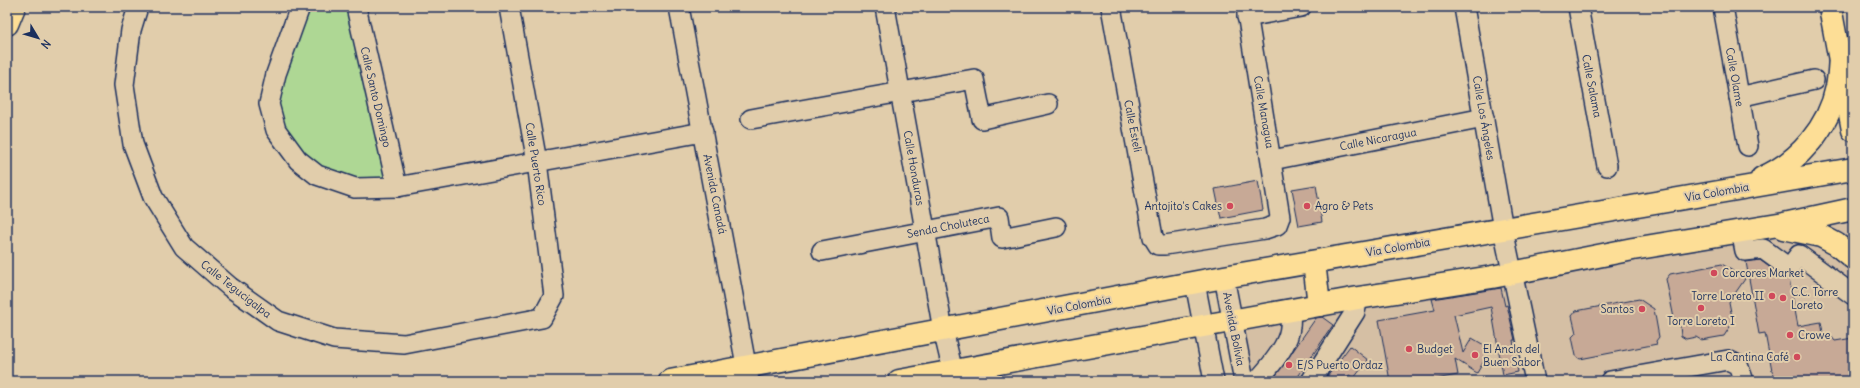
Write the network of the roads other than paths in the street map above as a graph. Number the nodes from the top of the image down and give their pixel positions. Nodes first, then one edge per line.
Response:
1 (14, 7) edge
2 (138, 7) edge
3 (300, 7) edge
4 (356, 7) edge
5 (509, 7) edge
6 (679, 7) edge
7 (885, 7) edge
8 (1111, 7) edge
9 (1302, 7) edge
10 (1464, 7) edge
11 (1578, 7) edge
12 (1723, 7) edge
13 (1830, 7) edge
14 (1247, 12) edge
15 (7, 24) edge
16 (1840, 59) junction
17 (1814, 80) dead end
18 (901, 92) junction
19 (1739, 97) junction
20 (1048, 104) dead end
21 (1484, 118) junction
22 (751, 119) dead end
23 (1853, 130) edge
24 (703, 132) junction
25 (1748, 146) dead end
26 (1272, 160) junction
27 (537, 162) junction
28 (1607, 166) dead end
29 (1853, 169) edge
30 (397, 187) junction
31 (1742, 187) junction
32 (1853, 209) edge
33 (1280, 217) joint
34 (1772, 226) junction
35 (1056, 227) dead end
36 (1503, 229) junction
37 (925, 230) junction
38 (1741, 231) junction
39 (822, 251) dead end
40 (1853, 258) edge
41 (1314, 262) junction
42 (1512, 274) junction
43 (1224, 277) junction
44 (1196, 283) junction
45 (1853, 295) edge
46 (1358, 298) junction
47 (1320, 305) junction
48 (1290, 310) junction
49 (542, 318) joint
50 (1232, 320) junction
51 (1204, 326) junction
52 (943, 330) junction
53 (953, 372) junction
54 (1741, 373) edge
55 (748, 374) edge
56 (670, 381) edge
57 (899, 381) edge
58 (1214, 381) edge
59 (1244, 381) edge
60 (1257, 381) edge
61 (1311, 381) edge
62 (1535, 381) edge
63 (1610, 381) edge

1 - 15 main road
2 - 49 street, Calle Tegucigalpa
3 - 30 street
4 - 30 street, Calle Santo Domingo
5 - 27 street, Calle Puerto Rico
6 - 24 street, Avenida Canadá
7 - 18 street, Calle Honduras
8 - 33 street, Calle Esteli
9 - 14 street
10 - 21 street, Calle Los Ángeles
11 - 28 street, Calle Salama
12 - 19 street, Calle Olame
13 - 16 main road
14 - 26 street, Calle Managua
16 - 23 main road
16 - 31 main road
17 - 19 street
18 - 20 street
18 - 22 street
18 - 37 street, Calle Honduras
19 - 25 street, Calle Olame
21 - 26 street, Calle Nicaragua
21 - 36 street, Calle Los Ángeles
24 - 27 street
24 - 55 street, Avenida Canadá
26 - 33 street, Calle Managua
27 - 30 street
27 - 49 street, Calle Puerto Rico
29 - 31 main road, Vía Colombia
31 - 36 main road, Vía Colombia
32 - 34 main road
34 - 38 main road
34 - 40 main road
35 - 37 street, Senda Choluteca
36 - 41 main road, Vía Colombia
36 - 42 street, Calle Los Ángeles
37 - 39 street, Senda Choluteca
37 - 52 street, Calle Honduras
38 - 42 main road
38 - 45 street
41 - 43 main road, Vía Colombia
41 - 47 main road
42 - 46 main road
42 - 62 street, Calle Los Ángeles
43 - 44 main road, Vía Colombia
43 - 50 street, Avenida Bolivia
44 - 51 street
44 - 52 main road, Vía Colombia
46 - 47 main road
46 - 61 street
47 - 48 main road
48 - 50 main road
48 - 60 street
50 - 51 main road
50 - 59 street, Avenida Bolivia
51 - 53 main road
51 - 58 street
52 - 53 street
52 - 55 main road, Vía Colombia
53 - 57 main road
54 - 63 street
55 - 56 main road, Vía Colombia

